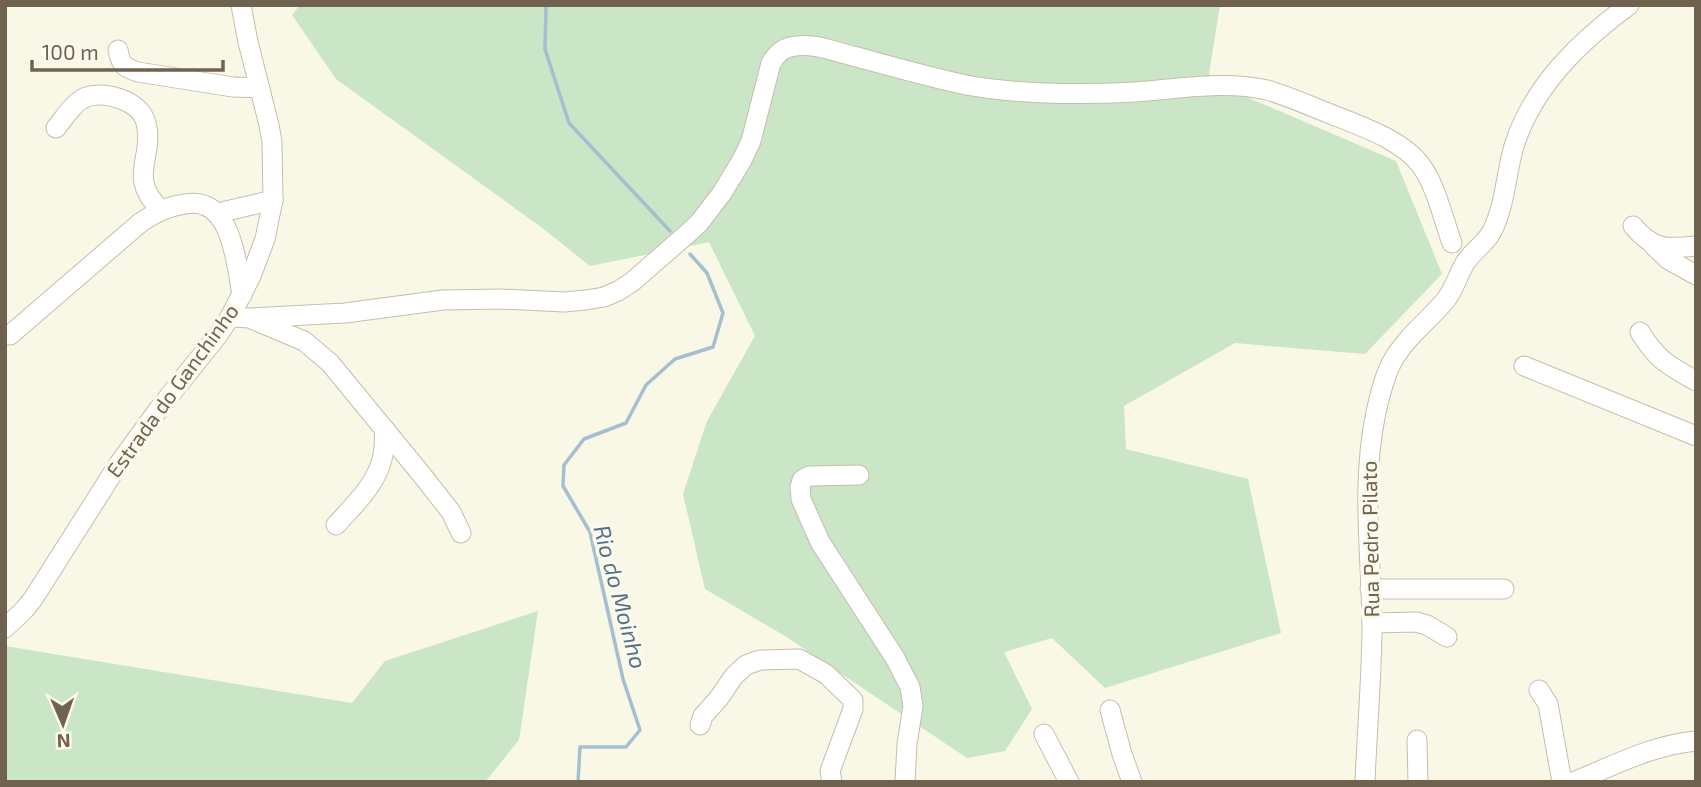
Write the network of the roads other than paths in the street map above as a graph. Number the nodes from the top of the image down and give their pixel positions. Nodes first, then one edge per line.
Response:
1 (241, 5) edge
2 (1629, 5) edge
3 (118, 50) dead end
4 (260, 88) junction
5 (56, 128) dead end
6 (273, 200) junction
7 (162, 210) junction
8 (218, 213) junction
9 (1633, 226) dead end
10 (1452, 243) dead end
11 (1653, 245) junction
12 (1696, 246) edge
13 (1696, 275) edge
14 (242, 295) junction
15 (240, 317) junction
16 (1640, 332) dead end
17 (10, 335) dead end
18 (1524, 366) dead end
19 (1696, 381) edge
20 (385, 430) junction
21 (1696, 436) edge
22 (859, 475) dead end
23 (336, 525) dead end
24 (461, 533) dead end
25 (1370, 589) junction
26 (1504, 589) dead end
27 (1372, 623) junction
28 (5, 628) edge
29 (1447, 637) dead end
30 (1539, 690) dead end
31 (1110, 710) dead end
32 (700, 725) dead end
33 (1044, 734) dead end
34 (1416, 740) dead end
35 (1696, 741) edge
36 (832, 782) edge
37 (905, 782) edge
38 (1069, 782) edge
39 (1132, 782) edge
40 (1365, 782) edge
41 (1418, 782) edge
42 (1562, 782) edge
43 (1573, 782) edge

1 - 4 street, Estrada do Ganchinho
2 - 25 street, Rua Pedro Pilato
3 - 4 street
4 - 6 street, Estrada do Ganchinho
5 - 7 street
6 - 8 street
6 - 14 street, Estrada do Ganchinho
7 - 8 street
7 - 17 street
8 - 14 street
9 - 11 street
10 - 15 street
11 - 12 street
11 - 13 street
14 - 15 street, Estrada do Ganchinho
15 - 20 street
15 - 28 street, Estrada do Ganchinho
16 - 19 street
18 - 21 street
20 - 23 street
20 - 24 street
22 - 37 street
25 - 26 street
25 - 27 street, Rua Pedro Pilato
27 - 29 street
27 - 40 street, Rua Pedro Pilato
30 - 42 street
31 - 39 street
32 - 36 street
33 - 38 street
34 - 41 street
35 - 43 street

